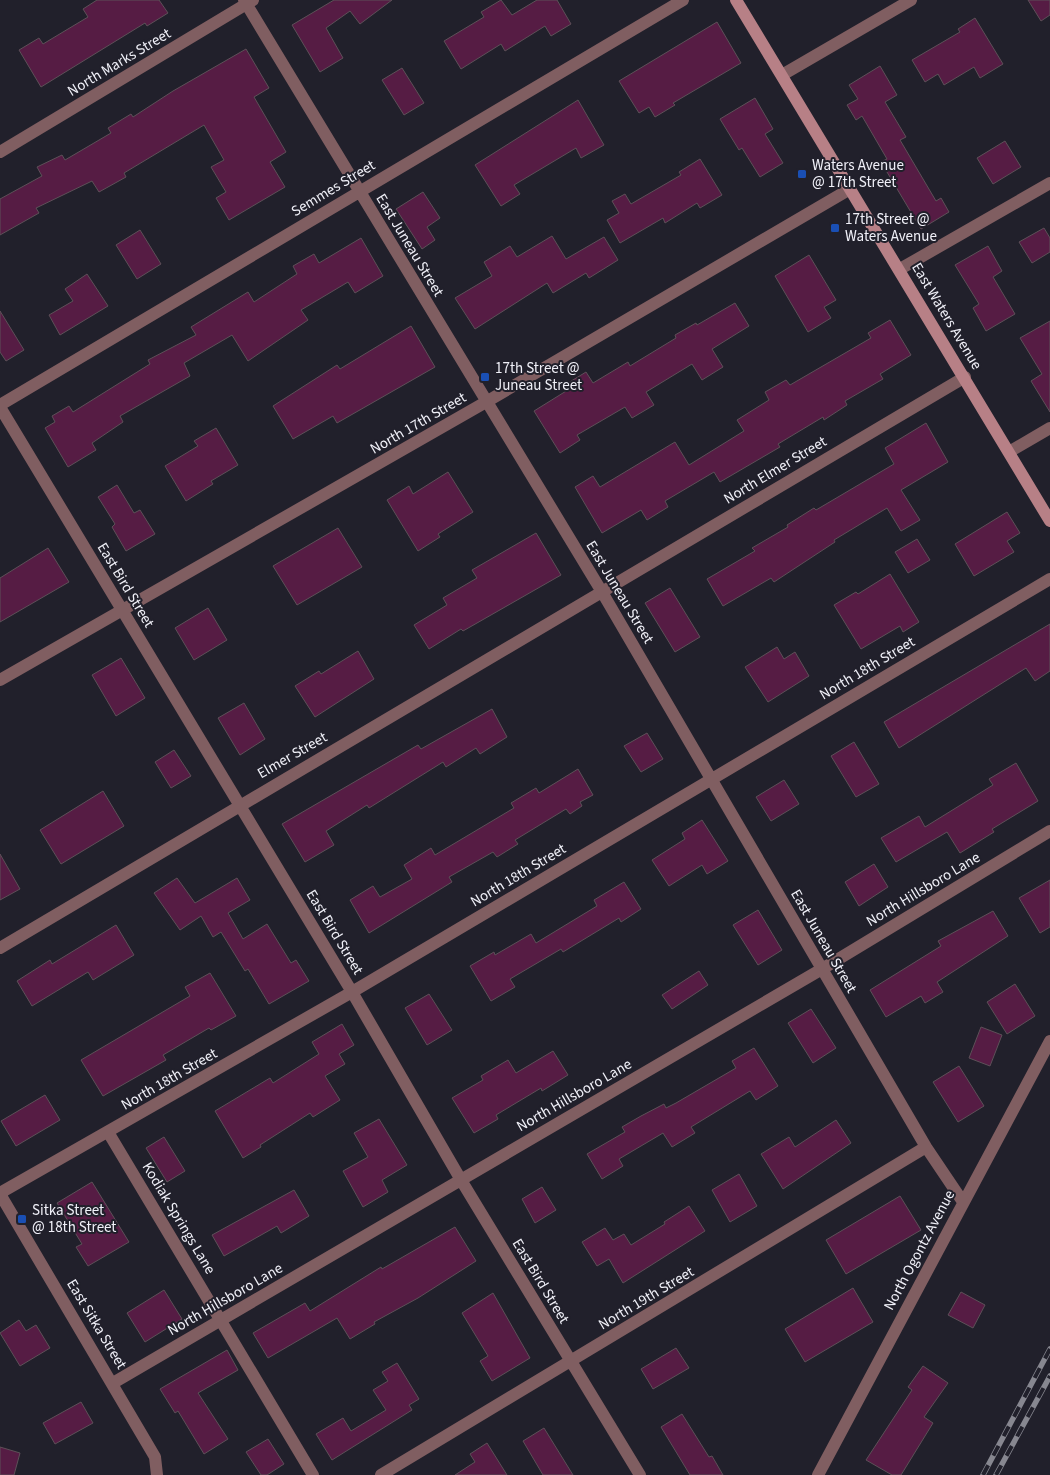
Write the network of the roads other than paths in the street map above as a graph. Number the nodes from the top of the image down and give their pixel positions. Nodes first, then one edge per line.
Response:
1 (682, 0) edge
2 (736, 0) edge
3 (911, 0) edge
4 (248, 1) edge
5 (782, 76) junction
6 (0, 152) edge
7 (1050, 182) edge
8 (850, 189) junction
9 (359, 192) junction
10 (900, 269) junction
11 (965, 377) junction
12 (486, 402) junction
13 (0, 406) edge
14 (1050, 428) edge
15 (1009, 452) junction
16 (1050, 521) edge
17 (1050, 579) edge
18 (602, 592) junction
19 (122, 611) junction
20 (0, 680) edge
21 (711, 779) junction
22 (240, 805) junction
23 (1050, 831) edge
24 (0, 948) edge
25 (822, 969) junction
26 (352, 992) junction
27 (1050, 1041) edge
28 (108, 1132) junction
29 (926, 1148) junction
30 (461, 1180) junction
31 (0, 1194) edge
32 (963, 1202) junction
33 (221, 1320) junction
34 (572, 1362) junction
35 (113, 1383) junction
36 (157, 1475) edge
37 (314, 1475) edge
38 (381, 1475) edge
39 (640, 1475) edge
40 (818, 1475) edge

1 - 9 street, Semmes Street
2 - 5 street, East Waters Avenue
3 - 5 street
4 - 6 street, North Marks Street
4 - 9 street, East Juneau Street
5 - 8 street, East Waters Avenue
7 - 10 street
8 - 10 street, East Waters Avenue
8 - 12 street, North 17th Street
9 - 12 street, East Juneau Street
9 - 13 street, Semmes Street
10 - 11 street, East Waters Avenue
11 - 15 street, East Waters Avenue
11 - 18 street, North Elmer Street
12 - 18 street, East Juneau Street
12 - 19 street, North 17th Street
13 - 19 street, East Bird Street
14 - 15 street
15 - 16 street, East Waters Avenue
17 - 21 street, North 18th Street
18 - 21 street, East Juneau Street
18 - 22 street, Elmer Street
19 - 20 street, North 17th Street
19 - 22 street, East Bird Street
21 - 25 street, East Juneau Street
21 - 26 street, North 18th Street
22 - 24 street, Elmer Street
22 - 26 street, East Bird Street
23 - 25 street, North Hillsboro Lane
25 - 29 street, East Juneau Street
25 - 30 street, North Hillsboro Lane
26 - 28 street, North 18th Street
26 - 30 street, East Bird Street
27 - 32 street, North Ogontz Avenue
28 - 31 street, North 18th Street
28 - 33 street, Kodiak Springs Lane
29 - 32 street, East Juneau Street
29 - 34 street, North 19th Street
30 - 33 street, North Hillsboro Lane
30 - 34 street, East Bird Street
31 - 35 street, East Sitka Street
32 - 40 street, North Ogontz Avenue
33 - 35 street, North Hillsboro Lane
33 - 37 street, Kodiak Springs Lane
34 - 38 street, North 19th Street
34 - 39 street, East Bird Street
35 - 36 street, East Sitka Street

